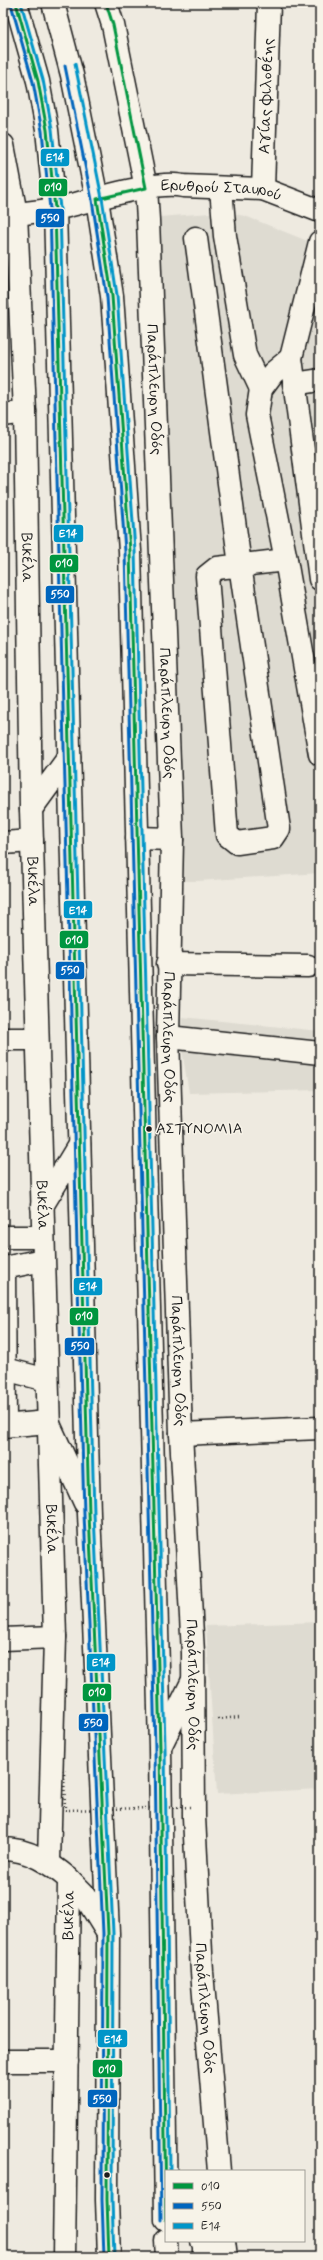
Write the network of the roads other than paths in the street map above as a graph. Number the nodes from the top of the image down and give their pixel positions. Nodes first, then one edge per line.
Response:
1 (16, 3) edge
2 (53, 3) edge
3 (106, 3) edge
4 (269, 3) edge
5 (3, 145) edge
6 (146, 188) junction
7 (221, 188) junction
8 (263, 189) junction
9 (97, 199) junction
10 (55, 209) junction
11 (320, 211) edge
12 (10, 216) edge
13 (196, 238) dead end
14 (320, 242) edge
15 (291, 358) junction
16 (320, 380) edge
17 (294, 384) junction
18 (261, 389) junction
19 (25, 412) junction
20 (3, 415) edge
21 (286, 560) junction
22 (240, 566) junction
23 (320, 579) edge
24 (320, 754) edge
25 (69, 757) junction
26 (31, 809) junction
27 (137, 838) junction
28 (172, 839) junction
29 (32, 842) junction
30 (3, 843) edge
31 (168, 964) junction
32 (308, 966) dead end
33 (168, 1037) junction
34 (3, 1039) edge
35 (37, 1039) junction
36 (320, 1053) edge
37 (79, 1145) junction
38 (42, 1206) junction
39 (3, 1237) edge
40 (42, 1237) junction
41 (43, 1260) junction
42 (5, 1369) junction
43 (46, 1380) junction
44 (48, 1422) junction
45 (4, 1426) edge
46 (320, 1428) edge
47 (182, 1434) junction
48 (89, 1514) junction
49 (56, 1637) junction
50 (3, 1640) edge
51 (193, 1680) junction
52 (160, 1748) junction
53 (3, 1849) edge
54 (49, 1862) junction
55 (69, 1879) junction
56 (108, 1933) junction
57 (3, 2061) edge
58 (67, 2061) junction
59 (166, 2170) edge
60 (219, 2170) edge
61 (166, 2242) edge
62 (202, 2242) edge
63 (224, 2242) edge
64 (64, 2257) edge
65 (109, 2257) edge
66 (167, 2257) edge
67 (204, 2257) edge
68 (226, 2257) edge

1 - 10 street
2 - 9 street
3 - 6 street, Παράπλευρη Οδός
4 - 8 street, Αγίας Φιλοθέης
5 - 12 street, Βικέλα
6 - 7 street, Ερυθρού Σταυρού
6 - 9 street, Ερυθρού Σταυρού
6 - 28 street, Παράπλευρη Οδός
7 - 8 street, Ερυθρού Σταυρού
7 - 18 street
8 - 11 street, Ερυθρού Σταυρού
9 - 10 street, Ερυθρού Σταυρού
9 - 27 street
10 - 12 street, Ερυθρού Σταυρού
10 - 25 street
12 - 19 street, Βικέλα
13 - 22 street
14 - 15 street
15 - 17 street
15 - 18 street
16 - 17 street
17 - 23 street
18 - 21 street
19 - 20 street
19 - 26 street, Βικέλα
21 - 22 street
21 - 24 street
22 - 22 street
25 - 26 street
25 - 37 street
26 - 29 street, Βικέλα
27 - 28 street
27 - 52 street
28 - 31 street, Παράπλευρη Οδός
29 - 30 street
29 - 35 street, Βικέλα
31 - 32 street
31 - 33 street, Παράπλευρη Οδός
33 - 36 street
33 - 47 street, Παράπλευρη Οδός
34 - 35 street
35 - 38 street, Βικέλα
37 - 38 street
37 - 48 street
38 - 40 street, Βικέλα
39 - 40 street
40 - 41 street, Βικέλα
41 - 42 street
41 - 43 street, Βικέλα
42 - 43 street
42 - 45 street
43 - 44 street, Βικέλα
44 - 45 street
44 - 48 street
44 - 49 street, Βικέλα
46 - 47 street
47 - 51 street, Παράπλευρη Οδός
48 - 56 street
49 - 50 street
49 - 54 street, Βικέλα
51 - 52 street
51 - 60 street, Παράπλευρη Οδός
52 - 59 street
53 - 54 street
54 - 55 street, Βικέλα
55 - 56 street
55 - 58 street, Βικέλα
56 - 65 street
57 - 58 street
58 - 64 street, Βικέλα
61 - 66 street
62 - 67 street
63 - 68 street

